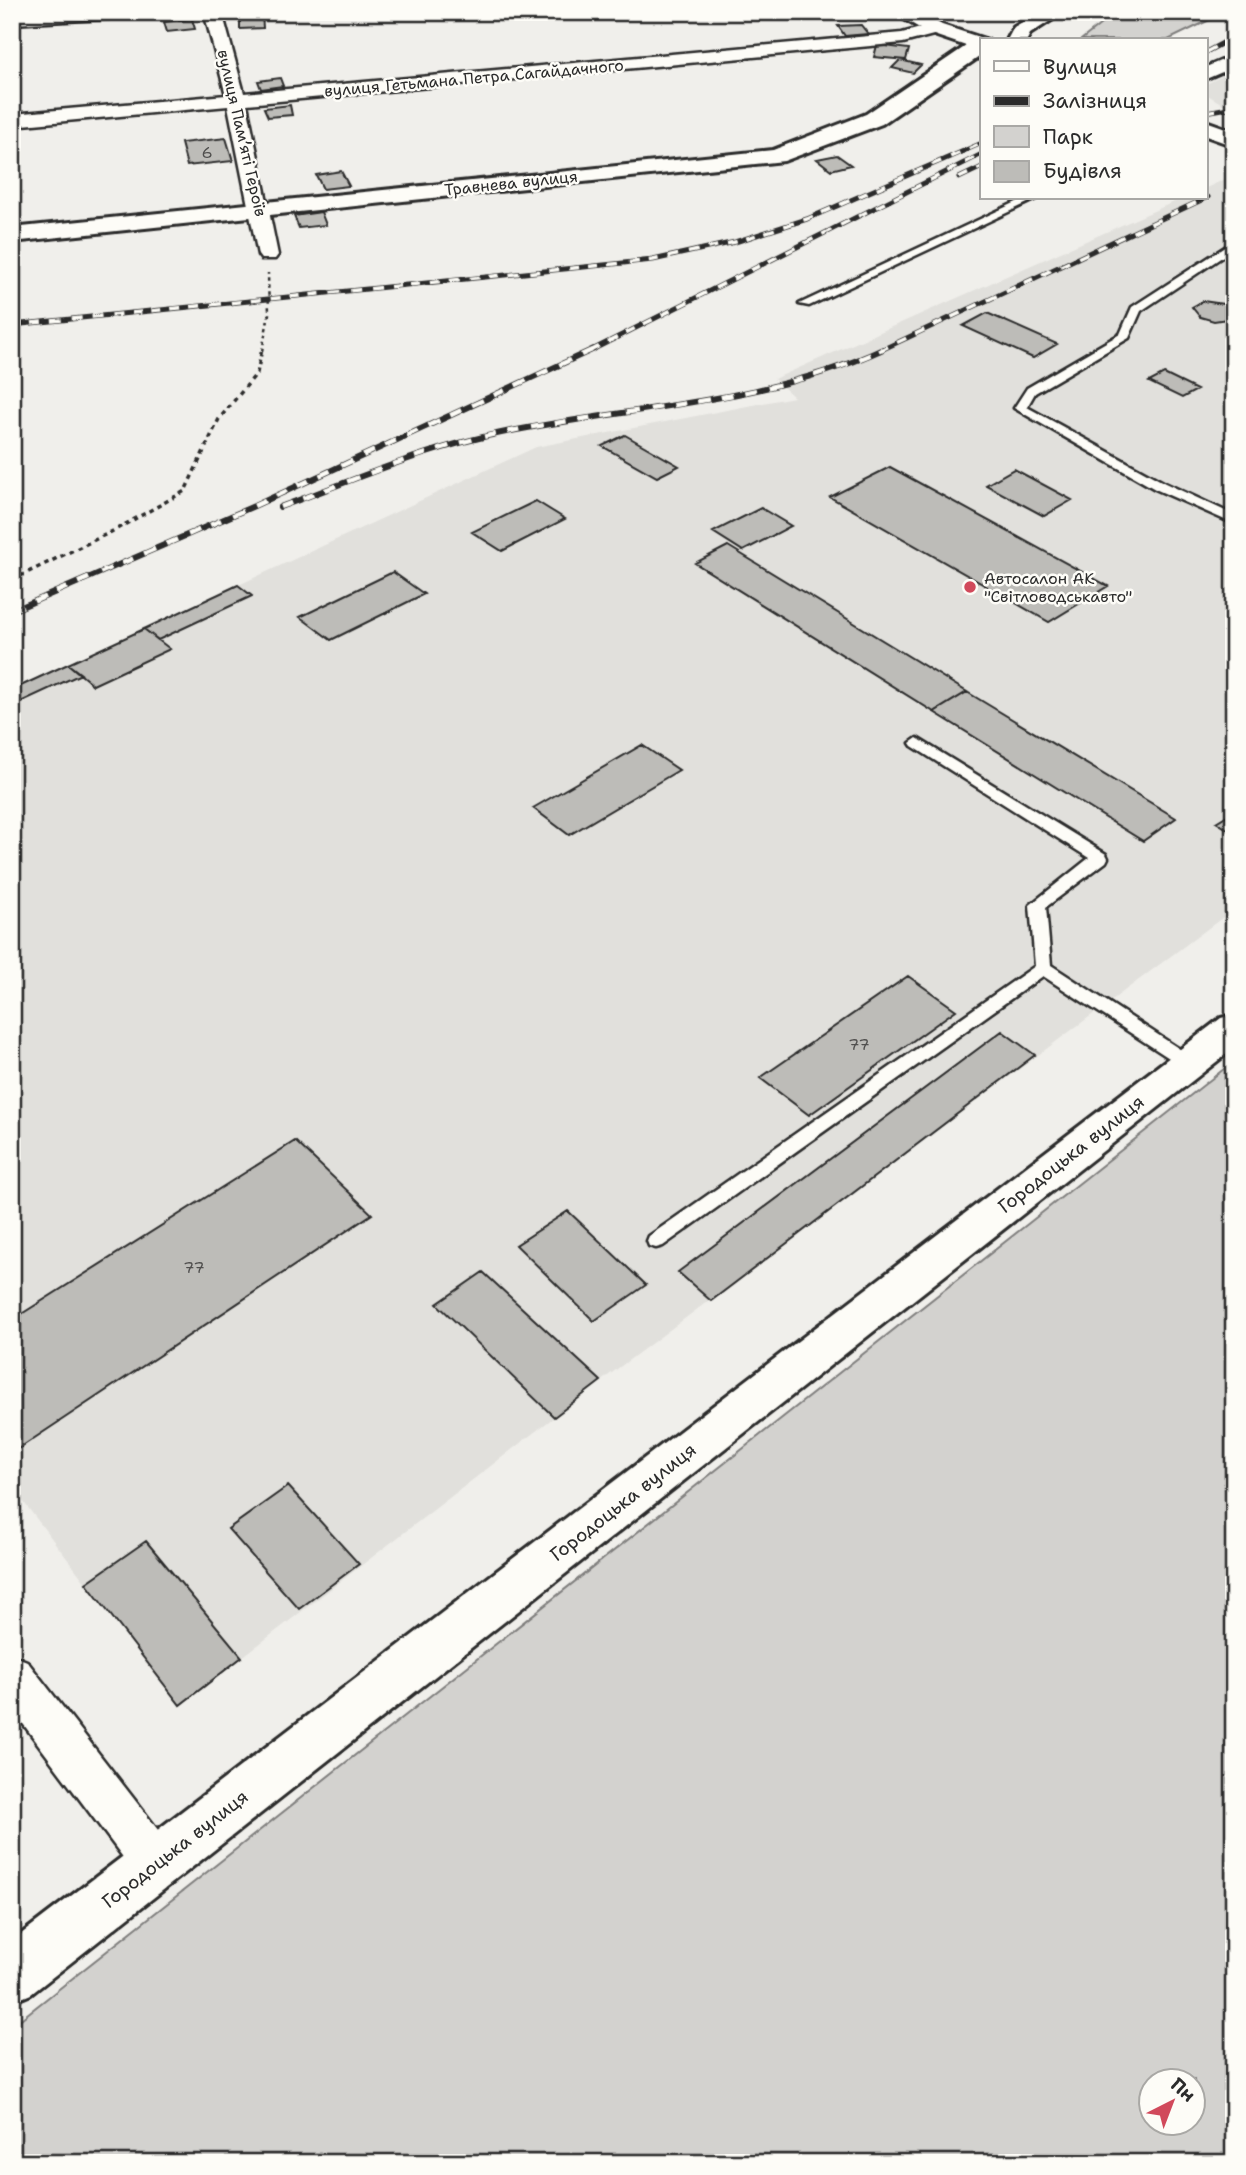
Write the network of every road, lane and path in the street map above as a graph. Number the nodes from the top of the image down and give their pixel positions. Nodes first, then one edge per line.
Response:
1 (138, 12) edge
2 (214, 12) edge
3 (902, 12) edge
4 (1054, 12) edge
5 (12, 19) edge
6 (935, 29) junction
7 (1019, 36) edge
8 (980, 44) edge
9 (980, 46) edge
10 (1234, 60) edge
11 (1208, 73) edge
12 (237, 100) junction
13 (12, 120) edge
14 (1208, 129) edge
15 (1234, 139) edge
16 (1029, 200) edge
17 (261, 209) junction
18 (12, 235) edge
19 (1234, 244) edge
20 (268, 255) joint
21 (805, 304) dead end
22 (1234, 520) edge
23 (12, 580) edge
24 (917, 743) dead end
25 (1043, 968) junction
26 (1234, 1028) edge
27 (1189, 1063) junction
28 (656, 1241) dead end
29 (12, 1675) edge
30 (156, 1864) junction
31 (12, 1975) edge

1 - 5 street
2 - 12 street, вулиця Памʼяті Героїв
3 - 6 street
4 - 7 street
6 - 8 street
6 - 12 street, вулиця Гетьмана Петра Сагайдачного
9 - 17 street, Травнева вулиця
10 - 11 street
12 - 13 street, вулиця Гетьмана Петра Сагайдачного
12 - 17 street, вулиця Памʼяті Героїв
14 - 15 street
16 - 21 lane
17 - 18 street, Травнева вулиця
17 - 20 street, вулиця Памʼяті Героїв
19 - 22 lane
20 - 23 path
24 - 25 lane
25 - 27 lane
25 - 28 lane
26 - 27 street, Городоцька вулиця
27 - 30 street, Городоцька вулиця
29 - 30 street
30 - 31 street, Городоцька вулиця

